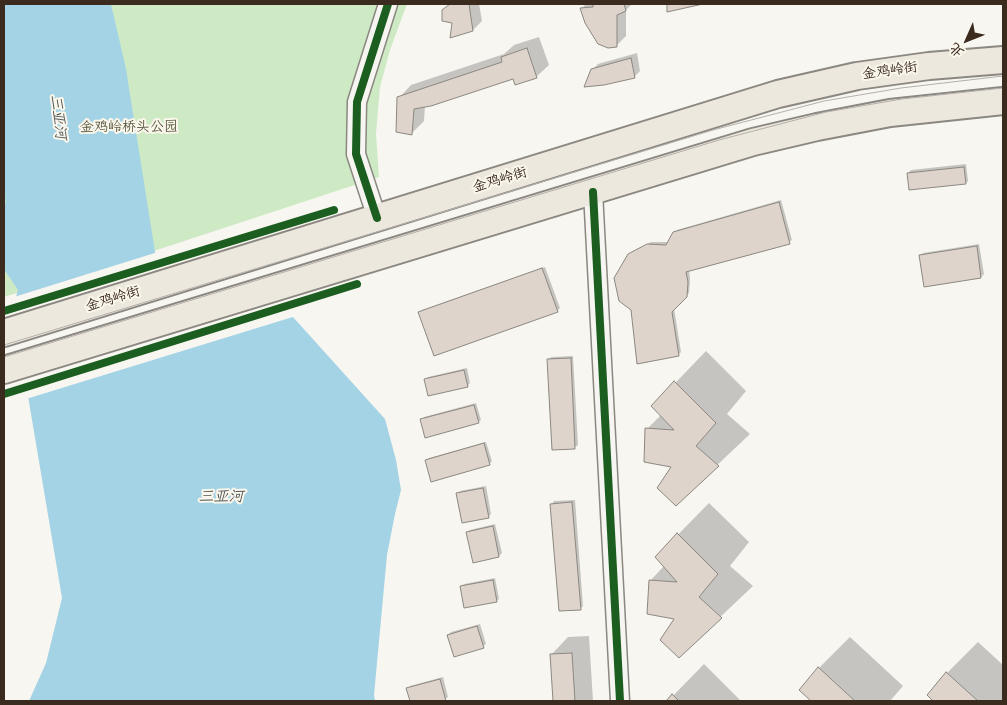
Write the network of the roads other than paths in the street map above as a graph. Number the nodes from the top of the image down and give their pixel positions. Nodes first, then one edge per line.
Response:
1 (388, 4) edge
2 (1003, 60) edge
3 (1003, 101) edge
4 (593, 192) junction
5 (377, 218) junction
6 (4, 333) edge
7 (4, 370) edge
8 (620, 701) edge

1 - 5 street
2 - 5 main road, 金鸡岭街
3 - 4 main road
4 - 7 main road
4 - 8 street
5 - 6 main road, 金鸡岭街

